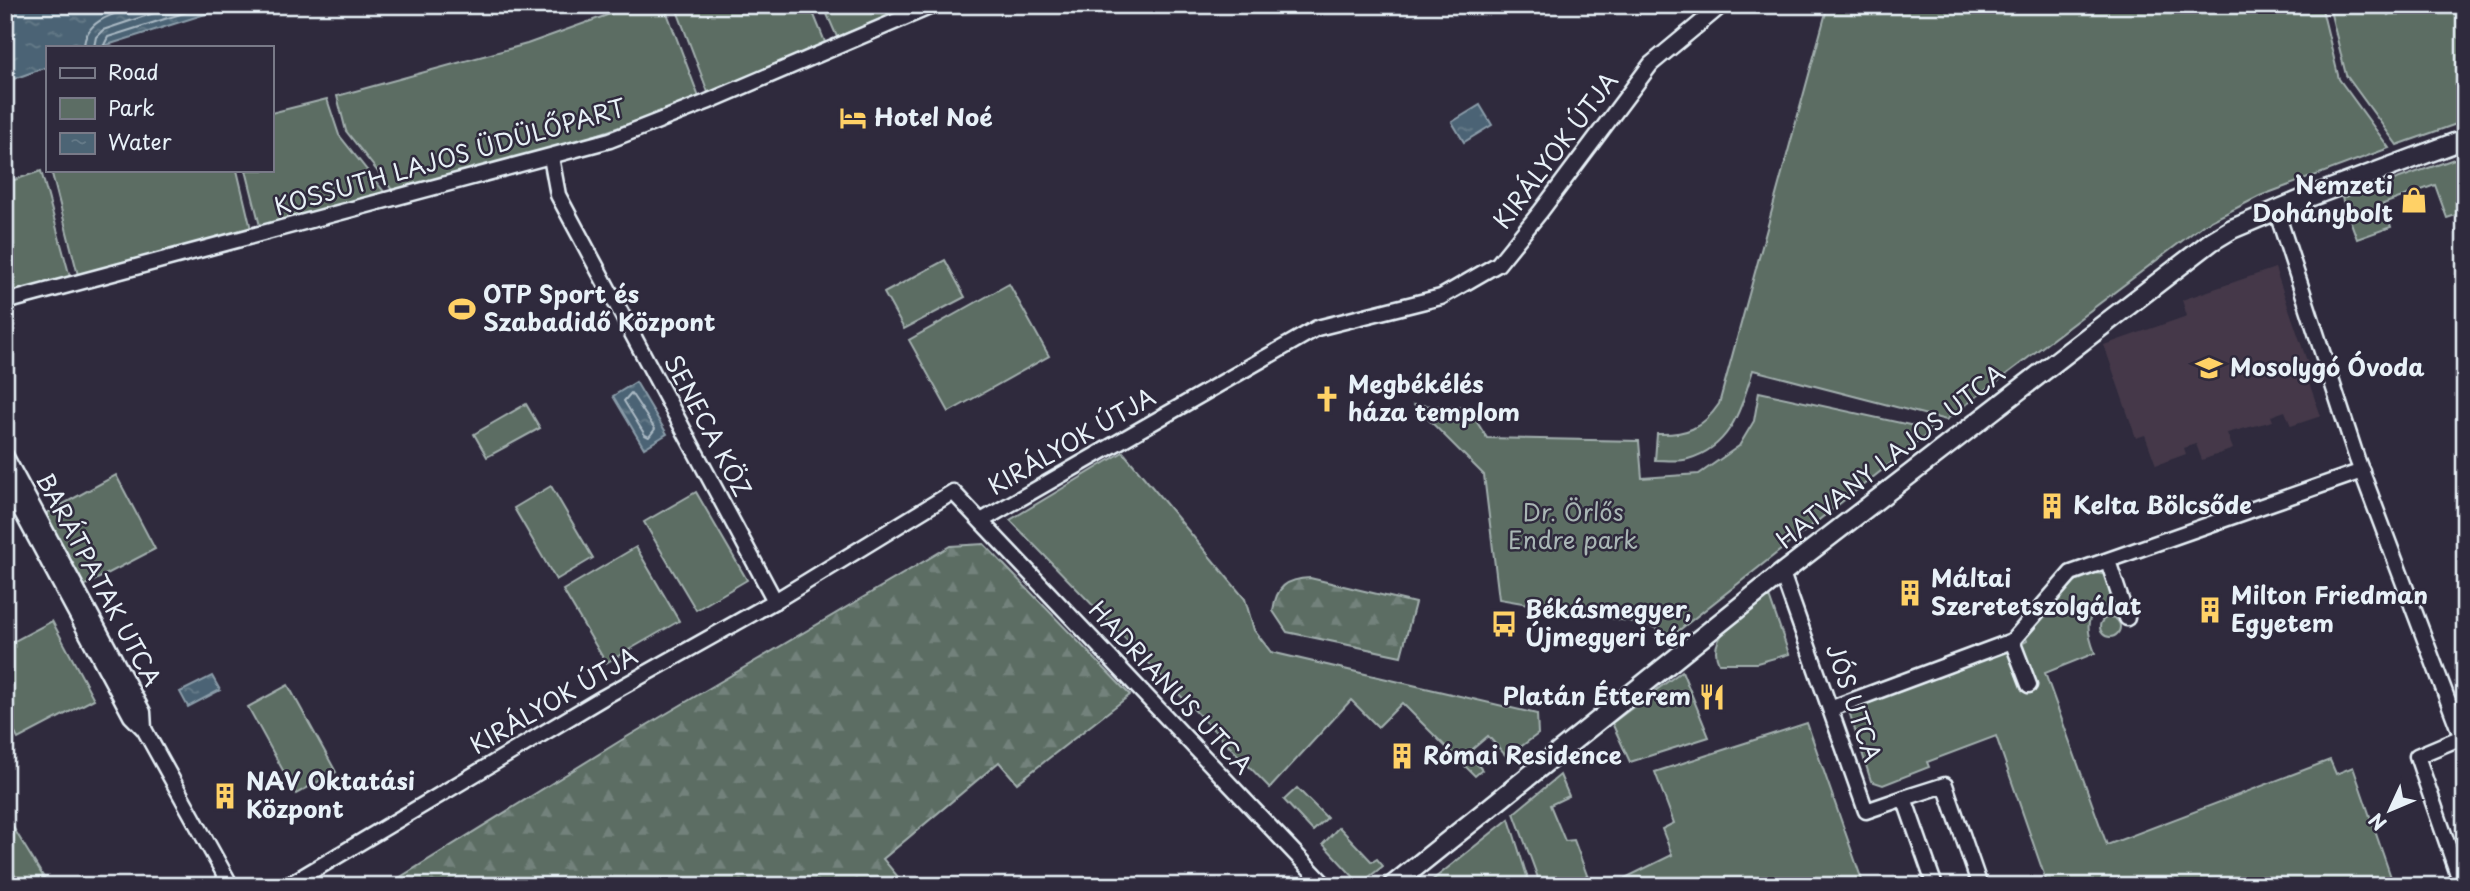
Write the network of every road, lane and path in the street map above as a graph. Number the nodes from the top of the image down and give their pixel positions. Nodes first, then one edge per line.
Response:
1 (934, 5) edge
2 (1723, 5) edge
3 (2465, 139) edge
4 (551, 157) junction
5 (2276, 210) junction
6 (5, 302) edge
7 (5, 455) edge
8 (2362, 471) junction
9 (5, 481) edge
10 (981, 521) junction
11 (2108, 561) junction
12 (1782, 573) junction
13 (775, 601) junction
14 (2127, 618) dead end
15 (2012, 641) junction
16 (2029, 685) dead end
17 (1832, 708) junction
18 (144, 729) junction
19 (2463, 741) edge
20 (1904, 798) junction
21 (231, 886) edge
22 (287, 886) edge
23 (1326, 886) edge
24 (1392, 886) edge
25 (1935, 886) edge
26 (1980, 886) edge
27 (2462, 886) edge

1 - 4 street, KOSSUTH LAJOS ÜDÜLŐPART
2 - 10 street, KIRÁLYOK ÚTJA
3 - 5 street, HATVANY LAJOS UTCA
4 - 6 street, KOSSUTH LAJOS ÜDÜLŐPART
4 - 13 street, SENECA KÖZ
5 - 8 street
5 - 12 street, HATVANY LAJOS UTCA
7 - 18 street, BARÁTPATAK UTCA
8 - 11 street
8 - 19 street
9 - 18 street, BARÁTPATAK UTCA
10 - 13 street, KIRÁLYOK ÚTJA
10 - 23 street, HADRIANUS UTCA
11 - 14 street
11 - 15 street
12 - 17 street, JÓS UTCA
12 - 24 street, HATVANY LAJOS UTCA
13 - 22 street, KIRÁLYOK ÚTJA
15 - 16 street
15 - 17 street
17 - 20 street, JÓS UTCA
18 - 21 street, BARÁTPATAK UTCA
19 - 27 street
20 - 25 street
20 - 26 street, JÓS UTCA

